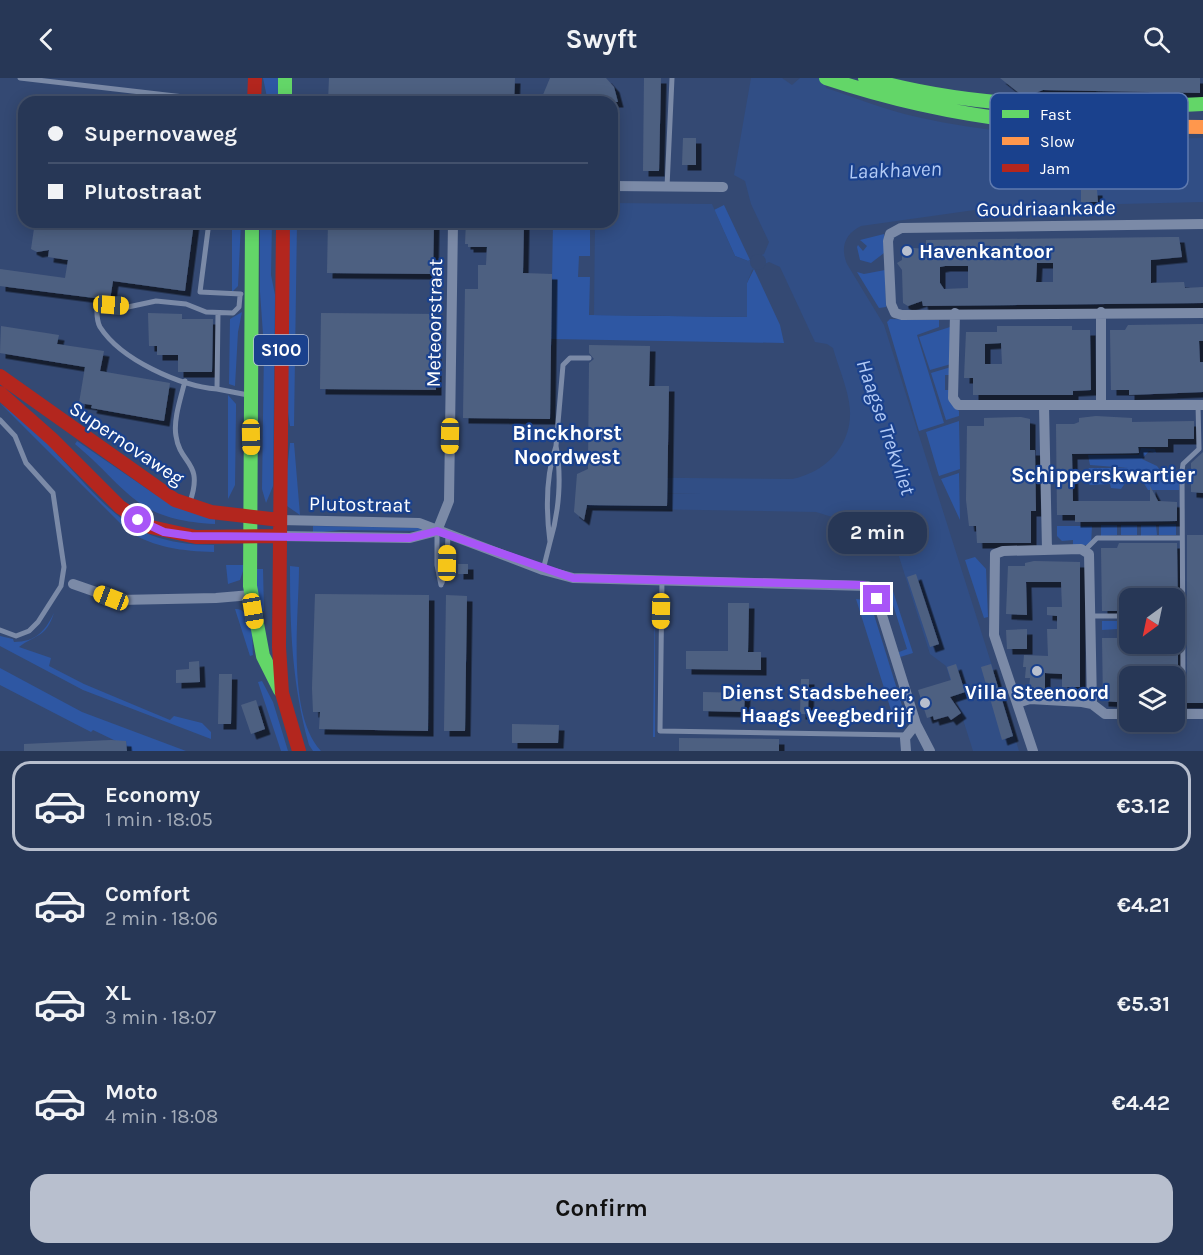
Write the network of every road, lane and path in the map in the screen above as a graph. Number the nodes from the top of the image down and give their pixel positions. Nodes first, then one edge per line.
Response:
1 (20, 78) edge
2 (255, 78) edge
3 (285, 78) edge
4 (672, 78) edge
5 (826, 78) edge
6 (870, 79) edge
7 (900, 83) edge
8 (168, 96) edge
9 (254, 96) edge
10 (285, 96) edge
11 (990, 101) edge
12 (1203, 104) edge
13 (1188, 105) edge
14 (990, 119) edge
15 (618, 186) edge
16 (667, 187) junction
17 (723, 187) dead end
18 (1203, 224) edge
19 (208, 228) edge
20 (252, 228) edge
21 (282, 228) edge
22 (453, 228) edge
23 (246, 294) junction
24 (1101, 312) junction
25 (218, 313) junction
26 (1203, 313) edge
27 (955, 314) junction
28 (589, 358) dead end
29 (0, 376) edge
30 (184, 381) junction
31 (217, 389) junction
32 (0, 393) edge
33 (250, 396) junction
34 (1044, 405) junction
35 (1101, 405) junction
36 (1200, 405) edge
37 (0, 420) edge
38 (189, 506) junction
39 (250, 516) junction
40 (280, 520) junction
41 (443, 532) junction
42 (279, 536) junction
43 (250, 537) junction
44 (1182, 538) junction
45 (1047, 549) junction
46 (1085, 550) junction
47 (543, 570) junction
48 (662, 580) junction
49 (68, 582) junction
50 (1182, 588) edge
51 (251, 595) junction
52 (1091, 616) junction
53 (1119, 616) edge
54 (0, 630) edge
55 (282, 693) junction
56 (1017, 703) junction
57 (1092, 704) junction
58 (1119, 714) edge
59 (1185, 714) edge
60 (1203, 714) edge
61 (919, 727) junction
62 (907, 735) junction
63 (299, 751) edge
64 (906, 751) edge
65 (930, 751) edge
66 (1033, 751) edge

1 - 8 lane
2 - 9 main road
3 - 10 main road
4 - 16 lane
5 - 14 main road
6 - 7 main road
7 - 11 main road
12 - 13 main road
15 - 16 street
16 - 17 street
18 - 27 street, Goudriaankade
19 - 23 lane
20 - 23 main road, S100
21 - 40 main road, S100
22 - 41 street, Meteoorstraat
23 - 25 lane
23 - 33 main road, S100
24 - 26 street
24 - 27 street
24 - 35 street
25 - 30 lane
25 - 31 lane
27 - 34 street
28 - 47 lane
29 - 38 main road, Supernovaweg
30 - 31 lane
30 - 38 lane
31 - 33 lane
32 - 43 main road, Supernovaweg
33 - 39 main road, S100
34 - 35 street
34 - 45 street
35 - 36 street
36 - 44 lane
37 - 49 lane
38 - 39 main road, Supernovaweg
39 - 40 main road, Supernovaweg
39 - 43 main road, S100
40 - 41 street, Plutostraat
40 - 42 main road, S100
41 - 41 lane
41 - 42 street, Plutostraat
41 - 47 street, Plutostraat
42 - 43 main road, Supernovaweg
42 - 55 main road, S100
43 - 51 main road, S100
44 - 46 lane
44 - 50 lane
45 - 46 street
45 - 56 street
46 - 52 street
47 - 48 street, Plutostraat
48 - 61 street, Plutostraat
48 - 62 lane
49 - 51 street
49 - 54 lane
51 - 55 main road, S100
52 - 53 lane
52 - 57 street
55 - 63 main road, S100
56 - 57 street
56 - 66 street
57 - 58 street
59 - 60 street
61 - 62 street
61 - 65 street
62 - 64 street

